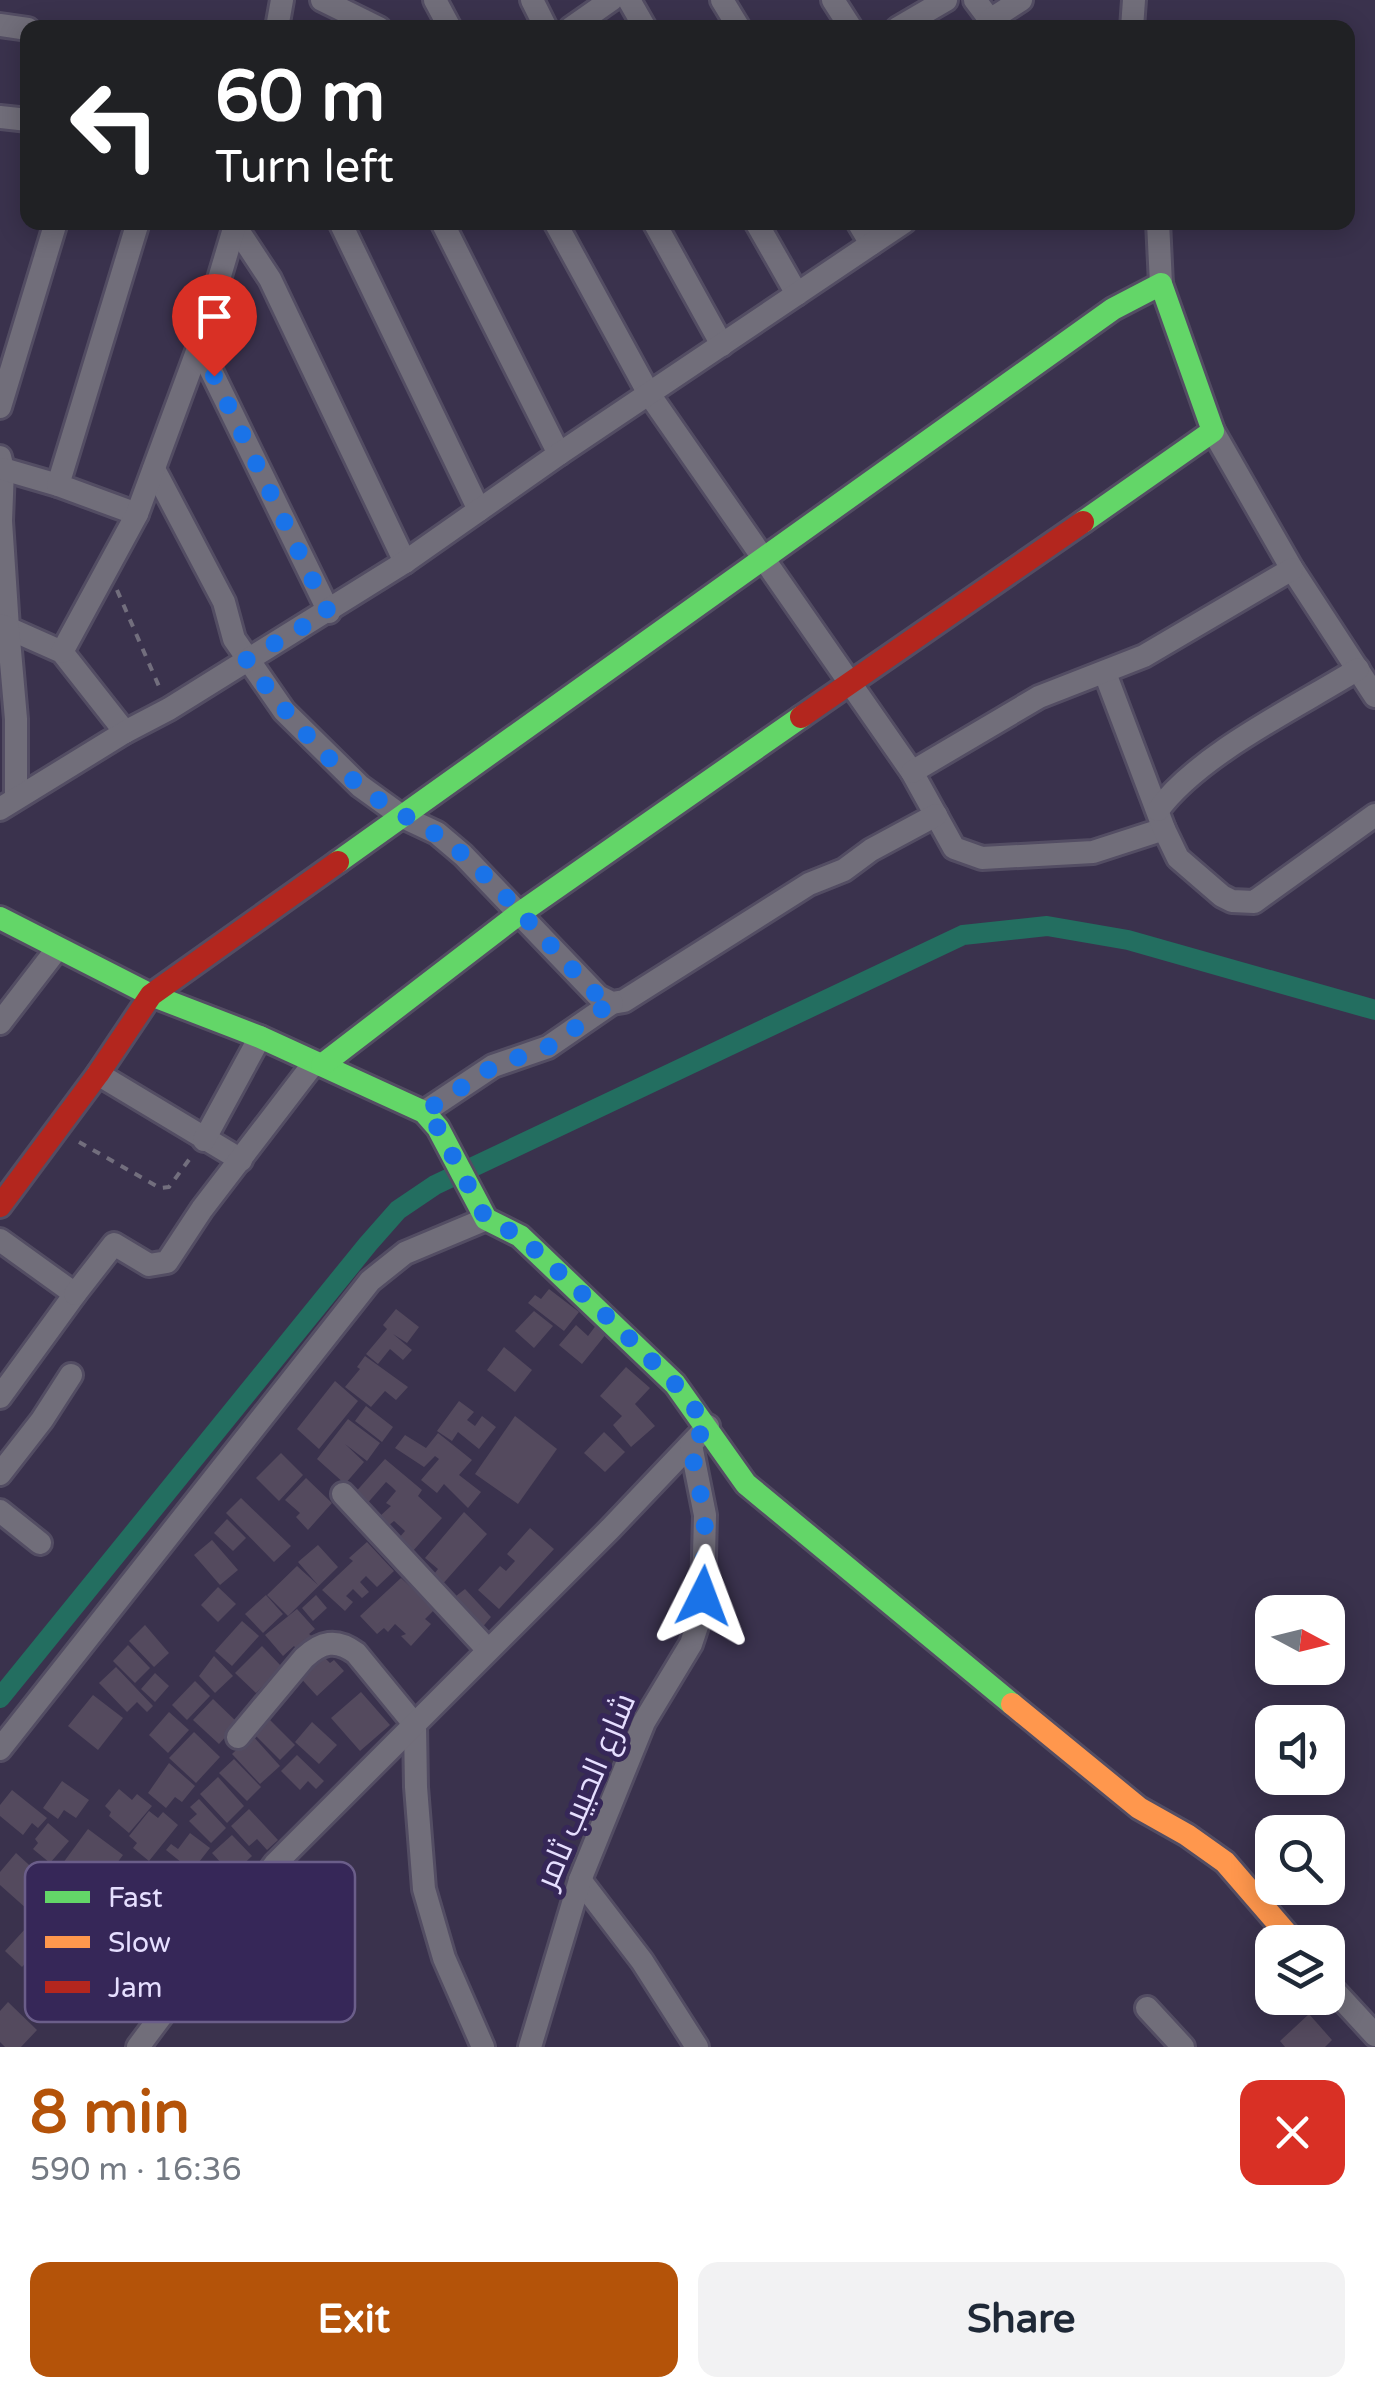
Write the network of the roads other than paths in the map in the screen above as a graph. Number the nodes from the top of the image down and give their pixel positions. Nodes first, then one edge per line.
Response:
1 (322, 0) edge
2 (611, 0) edge
3 (946, 0) edge
4 (1022, 0) edge
5 (375, 17) edge
6 (582, 20) edge
7 (912, 20) edge
8 (997, 20) edge
9 (54, 230) edge
10 (136, 230) edge
11 (234, 230) edge
12 (240, 230) edge
13 (344, 230) edge
14 (446, 230) edge
15 (559, 230) edge
16 (658, 230) edge
17 (761, 230) edge
18 (863, 230) edge
19 (892, 230) edge
20 (1158, 230) edge
21 (871, 244) junction
22 (1161, 284) junction
23 (797, 294) junction
24 (198, 346) junction
25 (722, 346) junction
26 (649, 394) junction
27 (0, 406) edge
28 (1213, 431) junction
29 (559, 454) junction
30 (2, 463) edge
31 (154, 469) junction
32 (58, 485) junction
33 (479, 510) junction
34 (137, 514) junction
35 (1, 520) edge
36 (764, 559) junction
37 (406, 562) junction
38 (1292, 569) junction
39 (328, 612) junction
40 (4, 626) edge
41 (62, 652) junction
42 (246, 660) junction
43 (1358, 669) junction
44 (1105, 673) junction
45 (852, 684) junction
46 (1375, 696) edge
47 (8, 717) edge
48 (126, 732) junction
49 (912, 772) junction
50 (5, 799) edge
51 (936, 815) junction
52 (1375, 815) edge
53 (403, 817) junction
54 (1161, 820) junction
55 (520, 913) junction
56 (0, 918) edge
57 (57, 949) junction
58 (151, 994) junction
59 (612, 1002) junction
60 (0, 1023) edge
61 (260, 1038) junction
62 (318, 1064) junction
63 (98, 1074) junction
64 (424, 1112) junction
65 (204, 1140) junction
66 (241, 1160) junction
67 (0, 1206) edge
68 (483, 1215) junction
69 (0, 1240) edge
70 (76, 1294) junction
71 (70, 1376) dead end
72 (0, 1397) edge
73 (708, 1426) junction
74 (690, 1445) junction
75 (0, 1474) edge
76 (343, 1494) dead end
77 (0, 1511) edge
78 (40, 1543) dead end
79 (488, 1650) junction
80 (415, 1725) junction
81 (238, 1737) dead end
82 (0, 1749) edge
83 (277, 1862) edge
84 (580, 1880) junction
85 (1279, 1925) edge
86 (1345, 2003) edge
87 (1147, 2008) dead end
88 (157, 2022) edge
89 (1375, 2035) edge
90 (138, 2047) edge
91 (482, 2047) edge
92 (530, 2047) edge
93 (697, 2047) edge
94 (1183, 2047) edge

1 - 5 street
2 - 6 street
3 - 7 street
4 - 8 street
9 - 27 street
10 - 32 street
11 - 24 street
12 - 37 street
13 - 33 street
14 - 29 street
15 - 26 street
16 - 25 street
17 - 23 street
18 - 21 street
19 - 21 street
20 - 22 street
21 - 23 street
22 - 28 street
22 - 36 street
23 - 25 street
24 - 31 street
24 - 39 street
25 - 26 street
26 - 29 street
26 - 36 street
28 - 38 street
28 - 45 street
29 - 33 street
30 - 32 street
30 - 35 street
31 - 34 street
31 - 42 street
32 - 34 street
33 - 37 street
34 - 41 street
35 - 40 street
36 - 45 street
36 - 53 street
37 - 39 street
38 - 43 street
38 - 44 street
39 - 42 street
40 - 41 street
40 - 47 street
41 - 48 street
42 - 48 street
42 - 53 street
43 - 46 street
43 - 54 street
44 - 49 street
44 - 54 street
45 - 49 street
45 - 55 street
47 - 50 street
48 - 50 street
49 - 51 street
51 - 54 street
51 - 59 street
52 - 54 street
53 - 55 street
53 - 58 street
55 - 59 street
55 - 62 street
56 - 57 street
57 - 58 street
57 - 60 street
58 - 61 street
58 - 63 street
59 - 64 street
61 - 62 street
61 - 65 street
62 - 64 street
62 - 66 street
63 - 65 street
63 - 67 street
64 - 68 street
65 - 66 street
66 - 70 street
68 - 73 street
68 - 82 street
69 - 70 street
70 - 72 street
71 - 75 street
73 - 74 street
73 - 85 street
74 - 79 street
74 - 84 street, شارع الحبيب ثامر
76 - 79 street
77 - 78 street
79 - 80 street
80 - 81 street
80 - 83 street
80 - 91 street
84 - 92 street, شارع الحبيب ثامر
84 - 93 street
86 - 89 street
87 - 94 street
88 - 90 street

